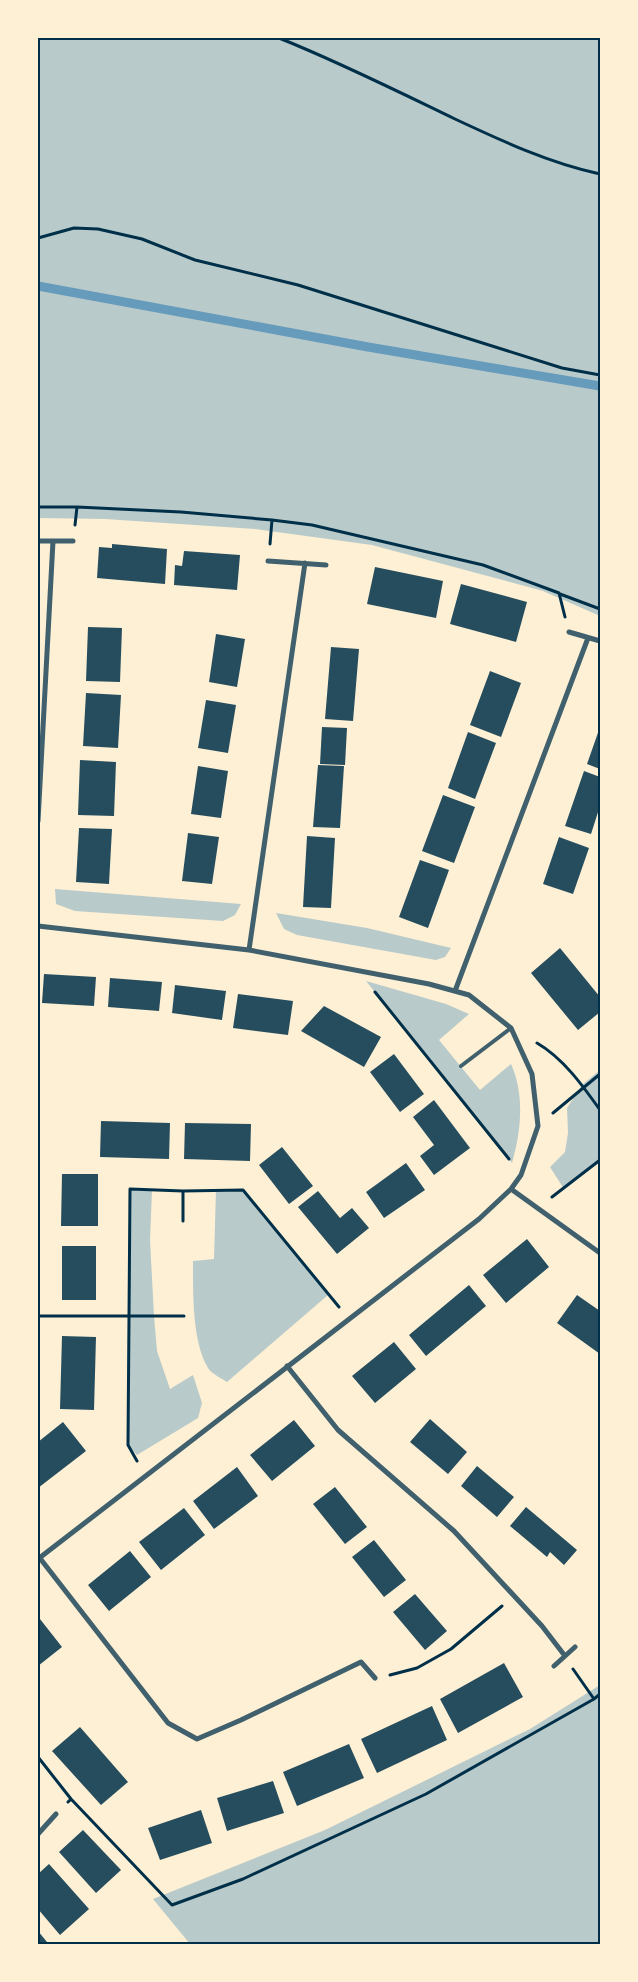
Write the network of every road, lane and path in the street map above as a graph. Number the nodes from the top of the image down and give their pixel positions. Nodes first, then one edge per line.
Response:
1 (279, 38) edge
2 (600, 174) edge
3 (38, 238) edge
4 (600, 375) edge
5 (38, 507) edge
6 (77, 507) junction
7 (272, 520) junction
8 (38, 541) edge
9 (52, 541) junction
10 (72, 541) joint
11 (268, 561) joint
12 (305, 563) junction
13 (326, 565) dead end
14 (559, 594) junction
15 (600, 609) edge
16 (569, 632) joint
17 (588, 638) junction
18 (600, 641) edge
19 (38, 821) edge
20 (38, 926) edge
21 (249, 950) junction
22 (357, 970) junction
23 (455, 991) junction
24 (510, 1028) junction
25 (461, 1066) dead end
26 (600, 1074) edge
27 (584, 1088) junction
28 (600, 1110) edge
29 (538, 1126) junction
30 (600, 1160) edge
31 (521, 1175) junction
32 (511, 1189) junction
33 (183, 1191) junction
34 (538, 1208) junction
35 (183, 1221) dead end
36 (600, 1253) edge
37 (38, 1316) edge
38 (130, 1316) junction
39 (184, 1316) dead end
40 (348, 1319) junction
41 (287, 1366) junction
42 (146, 1475) junction
43 (38, 1558) edge
44 (514, 1596) junction
45 (575, 1647) dead end
46 (565, 1656) junction
47 (554, 1666) dead end
48 (374, 1678) joint
49 (600, 1694) edge
50 (594, 1699) junction
51 (38, 1757) edge
52 (71, 1799) junction
53 (56, 1814) joint
54 (38, 1833) edge

1 - 2 path
3 - 4 path
5 - 6 path
6 - 7 path
6 - 10 path
7 - 11 path
7 - 14 path
8 - 9 street
9 - 10 street
9 - 19 street
11 - 12 street
12 - 13 street
12 - 21 street
14 - 15 path
14 - 16 path
16 - 17 street
17 - 18 street
17 - 23 street
20 - 21 street
21 - 22 street
22 - 23 street
22 - 31 path
23 - 24 street
24 - 25 lane
24 - 27 path
24 - 29 street
26 - 27 path
27 - 28 path
27 - 29 path
29 - 31 street
30 - 34 path
31 - 32 street
32 - 34 street
32 - 40 street
33 - 35 path
33 - 38 path
33 - 40 path
34 - 36 street
37 - 38 path
38 - 39 path
38 - 42 path
40 - 41 street
41 - 42 street
41 - 44 street
42 - 43 street
43 - 48 street
44 - 46 street
44 - 48 path
45 - 46 street
46 - 47 street
46 - 50 path
49 - 50 path
50 - 52 path
51 - 52 path
52 - 53 path
53 - 54 street

